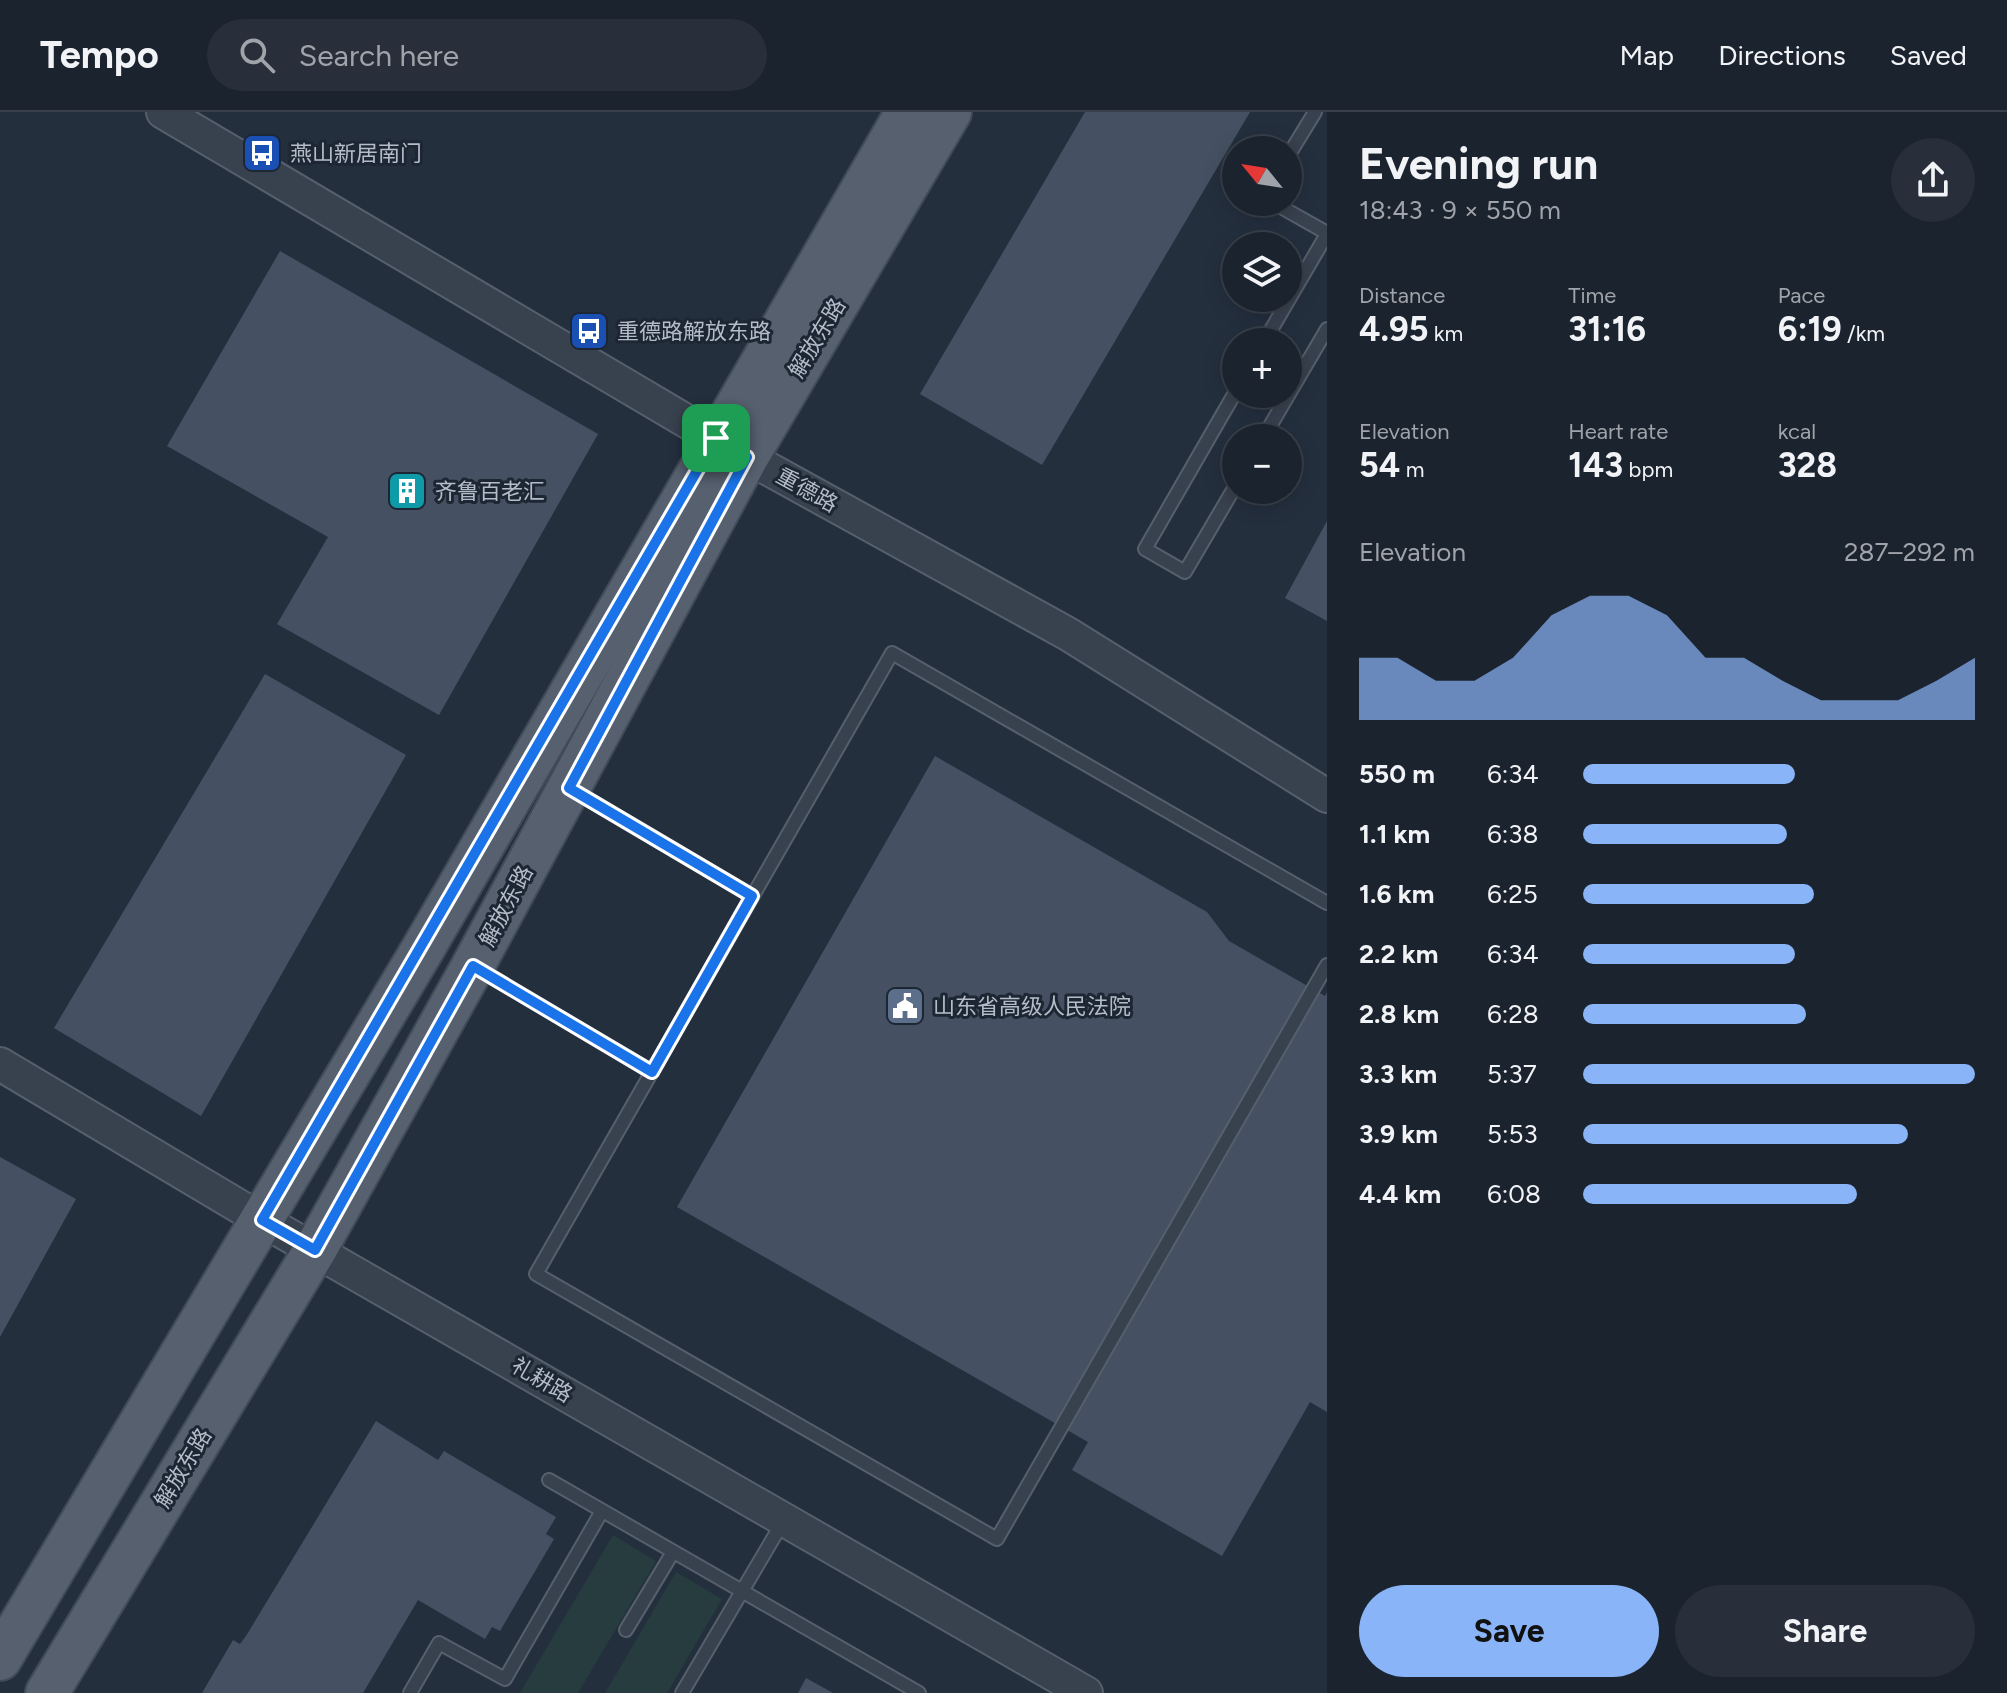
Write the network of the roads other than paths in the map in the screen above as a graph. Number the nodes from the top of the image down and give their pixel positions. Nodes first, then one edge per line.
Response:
1 (163, 112) edge
2 (907, 112) edge
3 (950, 112) edge
4 (1315, 112) edge
5 (1300, 136) edge
6 (1297, 216) edge
7 (1327, 233) edge
8 (1272, 328) edge
9 (1327, 329) edge
10 (1226, 408) edge
11 (1271, 424) edge
12 (731, 448) junction
13 (1225, 504) edge
14 (569, 788) junction
15 (1327, 796) edge
16 (752, 896) junction
17 (1327, 903) edge
18 (1327, 965) edge
19 (473, 966) junction
20 (0, 1064) edge
21 (652, 1072) junction
22 (262, 1220) junction
23 (315, 1250) junction
24 (549, 1480) dead end
25 (602, 1511) junction
26 (784, 1520) junction
27 (673, 1552) junction
28 (742, 1591) junction
29 (626, 1630) dead end
30 (0, 1659) edge
31 (47, 1693) edge
32 (410, 1693) edge
33 (682, 1693) edge
34 (919, 1693) edge
35 (1086, 1693) edge

1 - 12 street, 重德路
2 - 12 main road, 解放东路
3 - 12 main road, 解放东路
4 - 5 lane
6 - 7 lane
7 - 8 lane
9 - 11 lane
10 - 13 lane
12 - 14 main road, 解放东路
12 - 15 street, 重德路
12 - 22 main road, 解放东路
14 - 16 lane
14 - 19 main road, 解放东路
16 - 17 lane
16 - 21 lane
18 - 21 lane
19 - 21 lane
19 - 23 main road, 解放东路
20 - 22 street, 礼耕路
22 - 23 street, 礼耕路
22 - 30 main road, 解放东路
23 - 26 street, 礼耕路
23 - 31 main road, 解放东路
24 - 25 lane
25 - 27 lane
25 - 32 lane
26 - 28 lane
26 - 35 street, 礼耕路
27 - 28 lane
27 - 29 lane
28 - 33 lane
28 - 34 lane

